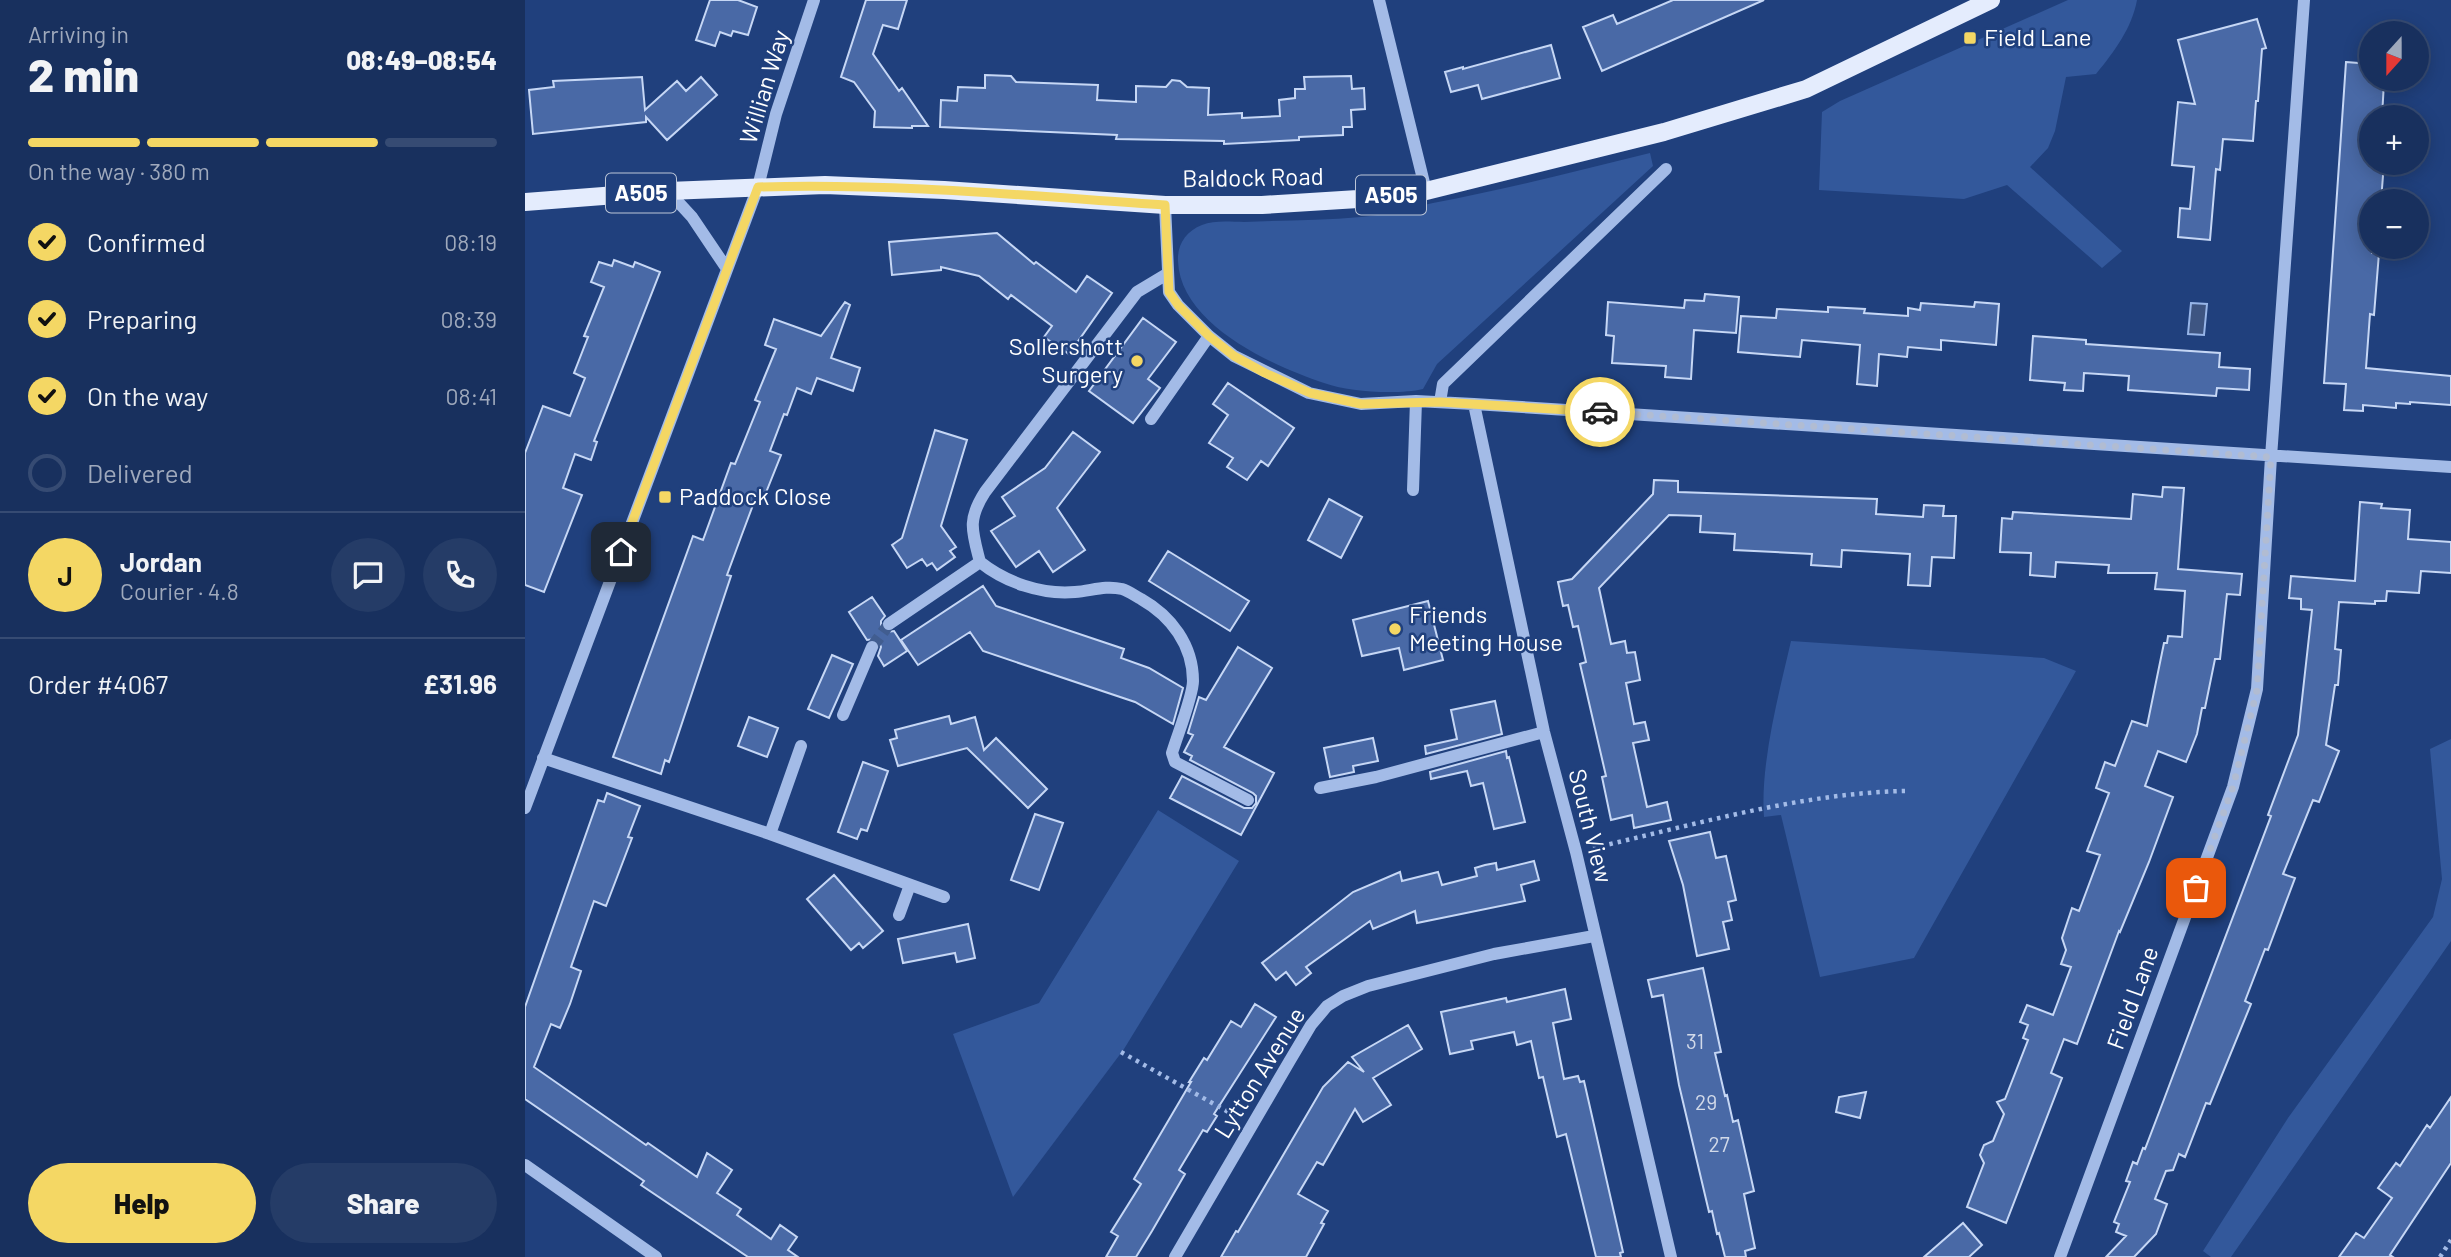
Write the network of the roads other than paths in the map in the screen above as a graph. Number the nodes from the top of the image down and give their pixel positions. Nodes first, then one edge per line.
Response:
1 (814, 0) edge
2 (1379, 0) edge
3 (1991, 0) edge
4 (2304, 0) edge
5 (1666, 169) dead end
6 (758, 187) junction
7 (668, 191) junction
8 (1426, 191) junction
9 (525, 202) edge
10 (1165, 205) junction
11 (727, 269) junction
12 (1167, 274) junction
13 (1209, 336) junction
14 (1416, 401) junction
15 (1440, 402) junction
16 (1474, 404) junction
17 (1151, 419) dead end
18 (2271, 457) junction
19 (2451, 467) edge
20 (1413, 490) dead end
21 (980, 562) junction
22 (889, 624) tunnel mouth
23 (872, 647) tunnel mouth
24 (843, 715) dead end
25 (1544, 732) junction
26 (801, 746) dead end
27 (543, 758) junction
28 (1320, 788) dead end
29 (1248, 800) dead end
30 (525, 808) edge
31 (770, 834) junction
32 (910, 885) junction
33 (944, 897) dead end
34 (899, 915) dead end
35 (1594, 936) junction
36 (525, 1165) edge
37 (656, 1257) edge
38 (1175, 1257) edge
39 (1671, 1257) edge
40 (2060, 1257) edge

1 - 6 street, Willian Way
2 - 8 street
3 - 8 main road, Baldock Road / A505
4 - 18 street, Field Lane
5 - 15 street
6 - 7 main road, Baldock Road / A505
6 - 10 main road, Baldock Road / A505
6 - 11 street, Willian Way
7 - 9 main road, Baldock Road / A505
7 - 11 street
8 - 10 main road, Baldock Road / A505
10 - 12 street
11 - 27 street, Willian Way
12 - 13 street
12 - 21 street
13 - 14 street
13 - 17 street
14 - 15 street
14 - 20 street
15 - 16 street
16 - 18 street
16 - 25 street, South View
18 - 19 street
18 - 40 street, Field Lane
21 - 22 street
21 - 29 street
23 - 24 street
25 - 28 street
25 - 35 street, South View
26 - 31 street
27 - 30 street, Willian Way
27 - 31 street
31 - 32 street
32 - 33 street
32 - 34 street
35 - 38 street, Lytton Avenue
35 - 39 street, South View
36 - 37 street

